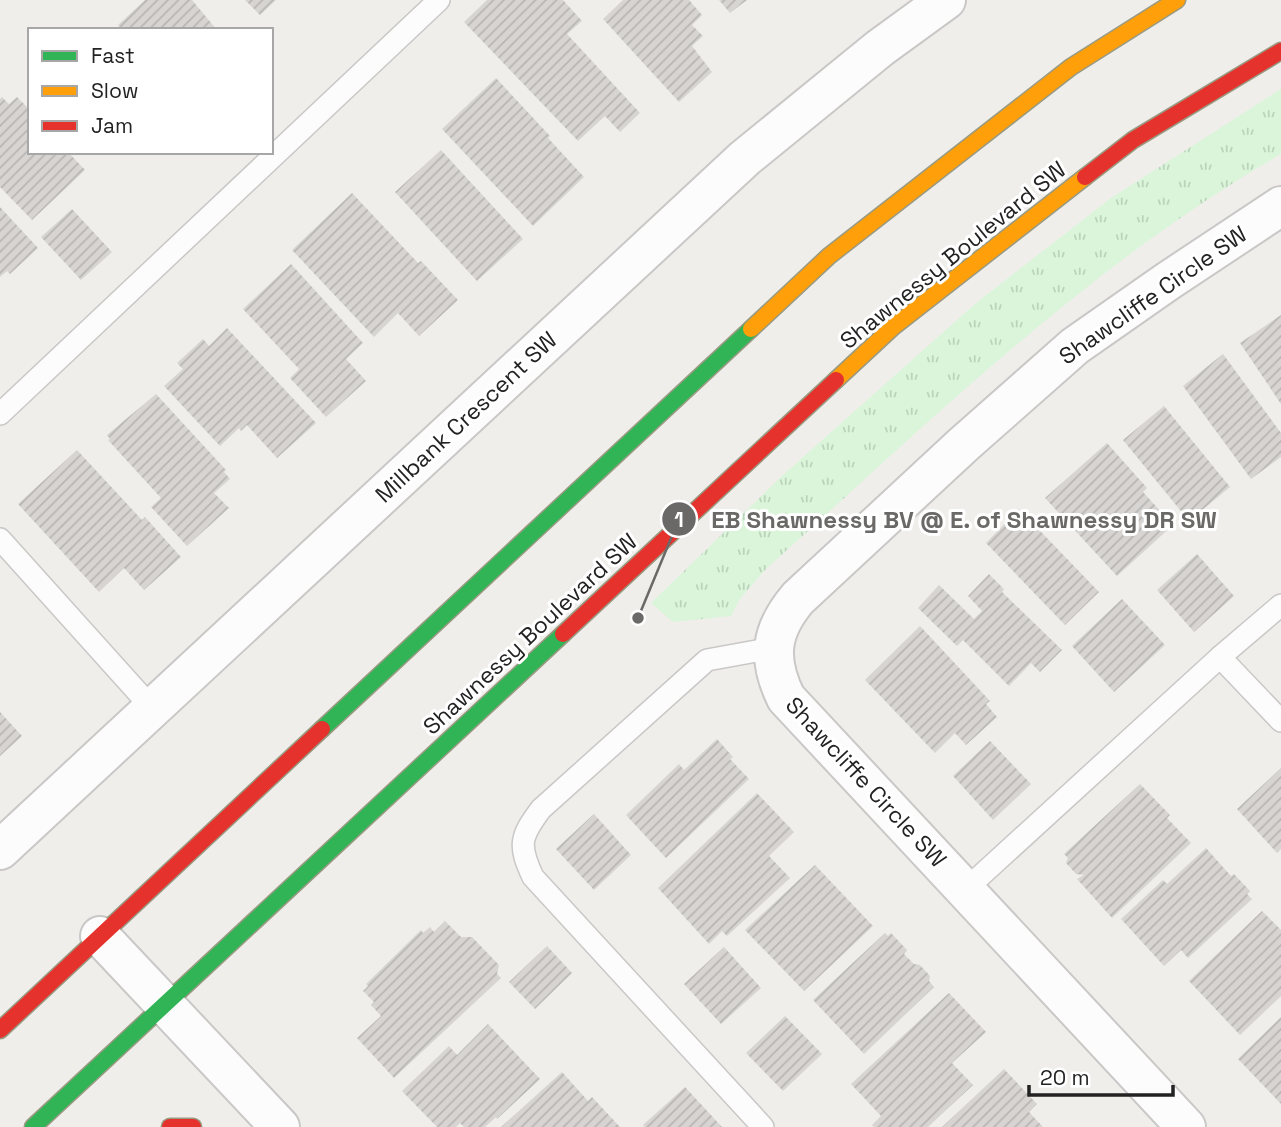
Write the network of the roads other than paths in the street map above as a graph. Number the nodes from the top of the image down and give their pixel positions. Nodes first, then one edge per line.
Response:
1 (439, 0) edge
2 (946, 0) edge
3 (1177, 0) edge
4 (1281, 51) edge
5 (1281, 206) edge
6 (0, 414) edge
7 (0, 539) edge
8 (1281, 605) edge
9 (773, 648) junction
10 (1220, 657) junction
11 (152, 708) junction
12 (1281, 720) edge
13 (0, 850) edge
14 (965, 890) junction
15 (100, 936) junction
16 (165, 1003) junction
17 (0, 1030) edge
18 (1175, 1123) edge
19 (33, 1127) edge
20 (170, 1127) edge
21 (193, 1127) edge
22 (280, 1127) edge
23 (763, 1127) edge

1 - 6 lane
2 - 11 street, Millbank Crescent SW
3 - 15 main road
4 - 16 main road, Shawnessy Boulevard SW
5 - 9 street, Shawcliffe Circle SW
7 - 11 lane
8 - 10 lane
9 - 14 street, Shawcliffe Circle SW
9 - 23 lane
10 - 12 lane
10 - 14 lane
11 - 13 street, Millbank Crescent SW
14 - 18 street, Shawcliffe Circle SW
15 - 16 street
15 - 17 main road
16 - 19 main road, Shawnessy Boulevard SW
16 - 22 street
20 - 21 main road

